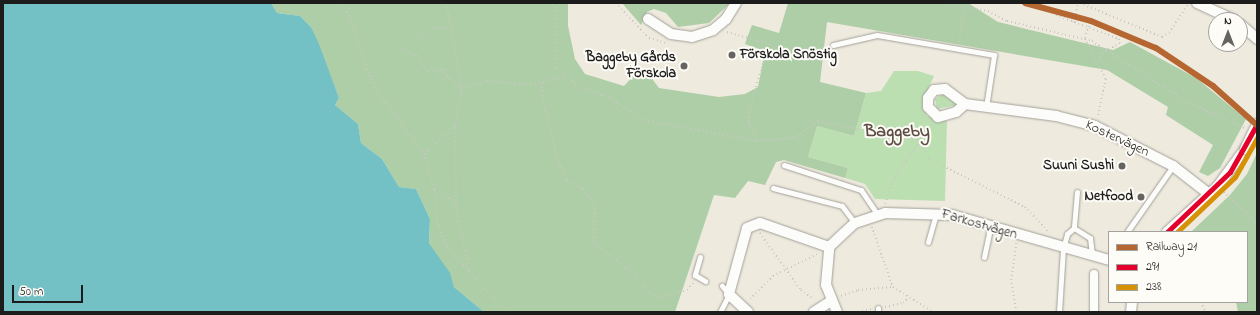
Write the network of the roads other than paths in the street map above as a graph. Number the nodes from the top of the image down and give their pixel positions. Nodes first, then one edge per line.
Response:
1 (736, 3) edge
2 (1196, 3) edge
3 (1216, 12) edge
4 (648, 19) dead end
5 (1248, 31) edge
6 (1257, 39) edge
7 (833, 45) dead end
8 (965, 104) junction
9 (986, 106) junction
10 (1257, 124) edge
11 (784, 165) dead end
12 (1173, 166) junction
13 (773, 188) dead end
14 (1077, 192) dead end
15 (1210, 194) junction
16 (936, 213) junction
17 (874, 216) junction
18 (855, 223) junction
19 (1074, 228) junction
20 (990, 229) junction
21 (1128, 231) edge
22 (1168, 231) edge
23 (928, 242) dead end
24 (828, 246) junction
25 (1058, 248) junction
26 (1092, 255) junction
27 (700, 257) dead end
28 (984, 257) dead end
29 (1108, 259) edge
30 (1094, 274) dead end
31 (705, 282) dead end
32 (722, 286) dead end
33 (729, 294) junction
34 (831, 302) junction
35 (817, 310) edge
36 (720, 312) edge
37 (748, 312) edge
38 (837, 312) edge
39 (1059, 312) edge
40 (1094, 312) edge

1 - 4 street
2 - 3 street
5 - 6 street
7 - 9 lane
8 - 8 street
8 - 9 street, Kostervägen
9 - 12 street, Kostervägen
10 - 15 street, bridge
11 - 17 lane
12 - 15 street, Kostervägen
12 - 21 lane
13 - 18 lane
14 - 19 lane
15 - 22 street
16 - 17 street, Farkostvägen
16 - 20 street, Farkostvägen
16 - 23 lane
17 - 18 street, Farkostvägen
18 - 24 street, Farkostvägen
19 - 25 lane
19 - 26 lane
20 - 25 street, Farkostvägen
20 - 28 lane
24 - 33 street
24 - 34 street
25 - 26 street, Farkostvägen
25 - 39 lane
26 - 29 street, Farkostvägen
27 - 31 lane
30 - 40 street
32 - 33 lane
33 - 36 lane
33 - 37 street
34 - 35 street
34 - 38 street

